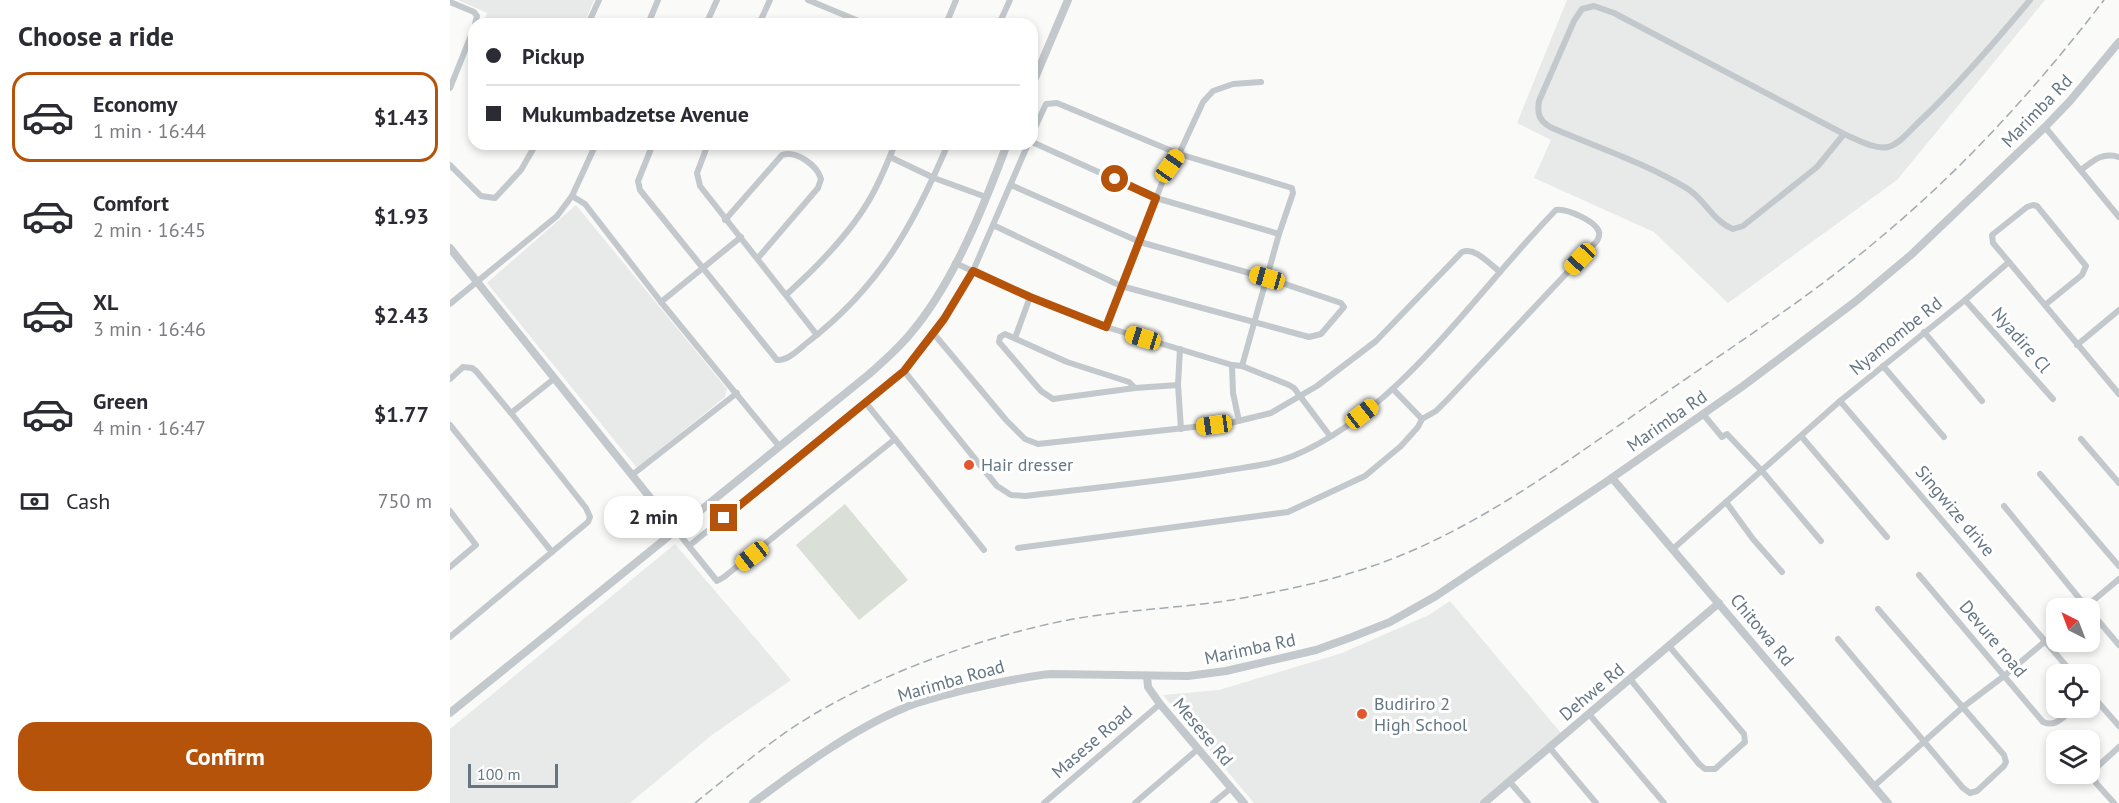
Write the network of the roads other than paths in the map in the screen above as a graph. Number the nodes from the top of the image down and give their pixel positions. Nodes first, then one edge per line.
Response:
1 (599, 0) edge
2 (658, 0) edge
3 (717, 0) edge
4 (770, 0) edge
5 (808, 0) edge
6 (956, 0) edge
7 (1010, 0) edge
8 (1068, 0) edge
9 (2030, 0) edge
10 (450, 2) edge
11 (477, 18) edge
12 (591, 18) edge
13 (650, 18) edge
14 (709, 18) edge
15 (762, 18) edge
16 (851, 18) edge
17 (948, 18) edge
18 (1002, 18) edge
19 (2119, 42) edge
20 (468, 43) edge
21 (1038, 71) edge
22 (1261, 82) dead end
23 (450, 88) edge
24 (1038, 121) edge
25 (2045, 127) junction
26 (1844, 134) junction
27 (1038, 145) edge
28 (533, 150) edge
29 (593, 150) edge
30 (650, 150) edge
31 (706, 150) edge
32 (893, 150) edge
33 (946, 150) edge
34 (1005, 150) edge
35 (1026, 150) edge
36 (1179, 154) junction
37 (890, 157) junction
38 (2119, 157) edge
39 (450, 165) edge
40 (2081, 170) junction
41 (934, 178) junction
42 (1011, 185) junction
43 (572, 196) junction
44 (986, 197) junction
45 (1156, 198) junction
46 (2119, 217) edge
47 (725, 220) junction
48 (993, 225) junction
49 (1278, 234) junction
50 (741, 237) junction
51 (1140, 242) junction
52 (450, 248) edge
53 (758, 258) junction
54 (2009, 262) junction
55 (955, 263) junction
56 (702, 269) junction
57 (973, 271) junction
58 (1500, 272) junction
59 (1267, 278) junction
60 (477, 282) junction
61 (1121, 286) junction
62 (787, 294) junction
63 (1030, 297) junction
64 (1965, 300) junction
65 (661, 302) junction
66 (450, 304) edge
67 (2045, 305) junction
68 (2119, 310) edge
69 (1254, 323) junction
70 (1106, 327) junction
71 (1924, 332) junction
72 (817, 334) junction
73 (934, 334) junction
74 (1015, 338) junction
75 (2077, 345) junction
76 (1180, 349) junction
77 (1232, 365) junction
78 (1242, 366) junction
79 (1883, 366) junction
80 (904, 371) junction
81 (555, 378) junction
82 (450, 379) edge
83 (1178, 385) junction
84 (1135, 388) junction
85 (1394, 388) junction
86 (737, 393) junction
87 (2119, 394) edge
88 (1301, 397) junction
89 (2053, 399) dead end
90 (1840, 401) junction
91 (1982, 401) dead end
92 (865, 402) junction
93 (512, 413) junction
94 (1703, 414) junction
95 (1422, 419) junction
96 (1239, 421) junction
97 (450, 425) edge
98 (1181, 429) junction
99 (1330, 436) junction
100 (1801, 436) junction
101 (1944, 437) dead end
102 (895, 439) junction
103 (2081, 439) dead end
104 (779, 446) junction
105 (1762, 471) junction
106 (2040, 474) dead end
107 (632, 475) junction
108 (1612, 478) junction
109 (2119, 483) edge
110 (1726, 502) junction
111 (2004, 506) dead end
112 (450, 511) edge
113 (676, 530) junction
114 (1887, 537) dead end
115 (1821, 541) dead end
116 (689, 546) junction
117 (1018, 548) dead end
118 (1674, 548) junction
119 (984, 550) dead end
120 (552, 552) junction
121 (2119, 566) edge
122 (450, 567) edge
123 (1782, 572) dead end
124 (1919, 575) dead end
125 (2119, 579) edge
126 (2077, 598) edge
127 (2098, 598) edge
128 (1719, 603) junction
129 (1878, 609) dead end
130 (2100, 624) edge
131 (450, 637) edge
132 (1838, 639) dead end
133 (2045, 641) junction
134 (2119, 645) edge
135 (1669, 646) junction
136 (2065, 664) edge
137 (1147, 676) junction
138 (2004, 676) junction
139 (1630, 679) junction
140 (1160, 704) junction
141 (2100, 705) edge
142 (1963, 707) junction
143 (450, 712) edge
144 (1589, 714) junction
145 (2062, 718) edge
146 (2119, 726) edge
147 (1923, 742) junction
148 (1549, 747) junction
149 (2119, 747) edge
150 (1198, 749) junction
151 (1509, 782) junction
152 (1874, 786) junction
153 (1231, 788) junction
154 (753, 803) edge
155 (1044, 803) edge
156 (1135, 803) edge
157 (1214, 803) edge
158 (1244, 803) edge
159 (1484, 803) edge
160 (1528, 803) edge
161 (1596, 803) edge
162 (1664, 803) edge
163 (1888, 803) edge
164 (2114, 803) edge

1 - 12 street
2 - 13 street
3 - 14 street
4 - 15 street
5 - 16 street
6 - 17 street
7 - 18 street
8 - 21 street
9 - 26 street
10 - 11 street
19 - 25 street, Marimba Rd
20 - 23 street
22 - 36 street
24 - 36 street
25 - 40 street
25 - 94 street, Marimba Rd
26 - 26 street
27 - 45 street
28 - 39 street
29 - 43 street
30 - 56 street
31 - 47 street
32 - 37 street
33 - 41 street
34 - 44 street
35 - 42 street
36 - 45 street
36 - 49 street
37 - 41 street
37 - 62 street
38 - 40 street
40 - 46 street
41 - 44 street
41 - 72 street
42 - 48 street
42 - 51 street
43 - 60 street
43 - 65 street
44 - 55 street
45 - 49 street
45 - 51 street
47 - 50 street
47 - 53 street
48 - 57 street
48 - 61 street
49 - 59 street
50 - 53 street
50 - 56 street
51 - 59 street
51 - 61 street
52 - 60 street
53 - 62 street
54 - 64 street, Nyamombe Rd
54 - 67 street
54 - 67 street
55 - 57 street
55 - 104 street
56 - 65 street
56 - 72 street
57 - 63 street
57 - 73 street
58 - 85 street
58 - 88 street
58 - 95 street
59 - 69 street
59 - 69 street
60 - 66 street
60 - 81 street
61 - 69 street
61 - 70 street
62 - 72 street
63 - 70 street
63 - 74 street
64 - 71 street, Nyamombe Rd
64 - 89 street, Nyadire Cl
65 - 86 street
67 - 75 street
68 - 75 street
69 - 78 street
70 - 76 street
71 - 79 street, Nyamombe Rd
71 - 91 street
73 - 80 street
73 - 98 street
74 - 84 street
74 - 84 street
75 - 87 street
76 - 77 street
76 - 83 street
77 - 78 street
77 - 96 street
78 - 88 street
79 - 90 street, Nyamombe Rd
79 - 101 street
80 - 92 street
80 - 99 street
81 - 93 street
81 - 107 street
82 - 93 street
83 - 84 street
83 - 98 street
85 - 95 street
85 - 99 street
86 - 104 street
86 - 107 street
88 - 96 street
88 - 99 street
90 - 100 street, Nyamombe Rd
90 - 133 street, Singwize drive
92 - 102 street
92 - 116 street
93 - 120 street
94 - 105 street
94 - 108 street, Marimba Rd
95 - 117 street
96 - 98 street
97 - 120 street
100 - 105 street, Nyamombe Rd
100 - 114 street
102 - 116 street
102 - 119 street
103 - 109 street
104 - 113 street
105 - 110 street, Nyamombe Rd
105 - 115 street
106 - 121 street
107 - 113 street
108 - 118 street, Chitowa Rd
108 - 137 street, Marimba Rd
110 - 118 street, Nyamombe Rd
110 - 123 street
111 - 126 street
112 - 122 street
113 - 116 street
113 - 143 street
118 - 128 street, Chitowa Rd
120 - 131 street
124 - 138 street, Devure road
125 - 127 street
128 - 135 street, Dehwe Rd
128 - 152 street, Chitowa Rd
129 - 142 street
130 - 134 street
132 - 147 street
133 - 136 street, Singwize drive
133 - 138 street
135 - 139 street, Dehwe Rd
135 - 139 street
137 - 140 street, Mesese Rd
137 - 154 street, Marimba Road
138 - 142 street
138 - 145 street, Devure road
139 - 144 street, Dehwe Rd
140 - 150 street, Mesese Rd
140 - 155 street, Masese Road
141 - 146 street
142 - 147 street
142 - 147 street
144 - 148 street, Dehwe Rd
144 - 162 street
147 - 152 street
148 - 151 street, Dehwe Rd
148 - 161 street
149 - 164 street
150 - 153 street, Mesese Rd
150 - 156 street
151 - 159 street, Dehwe Rd
151 - 160 street
152 - 163 street, Chitowa Rd
153 - 157 street
153 - 158 street, Mesese Rd

